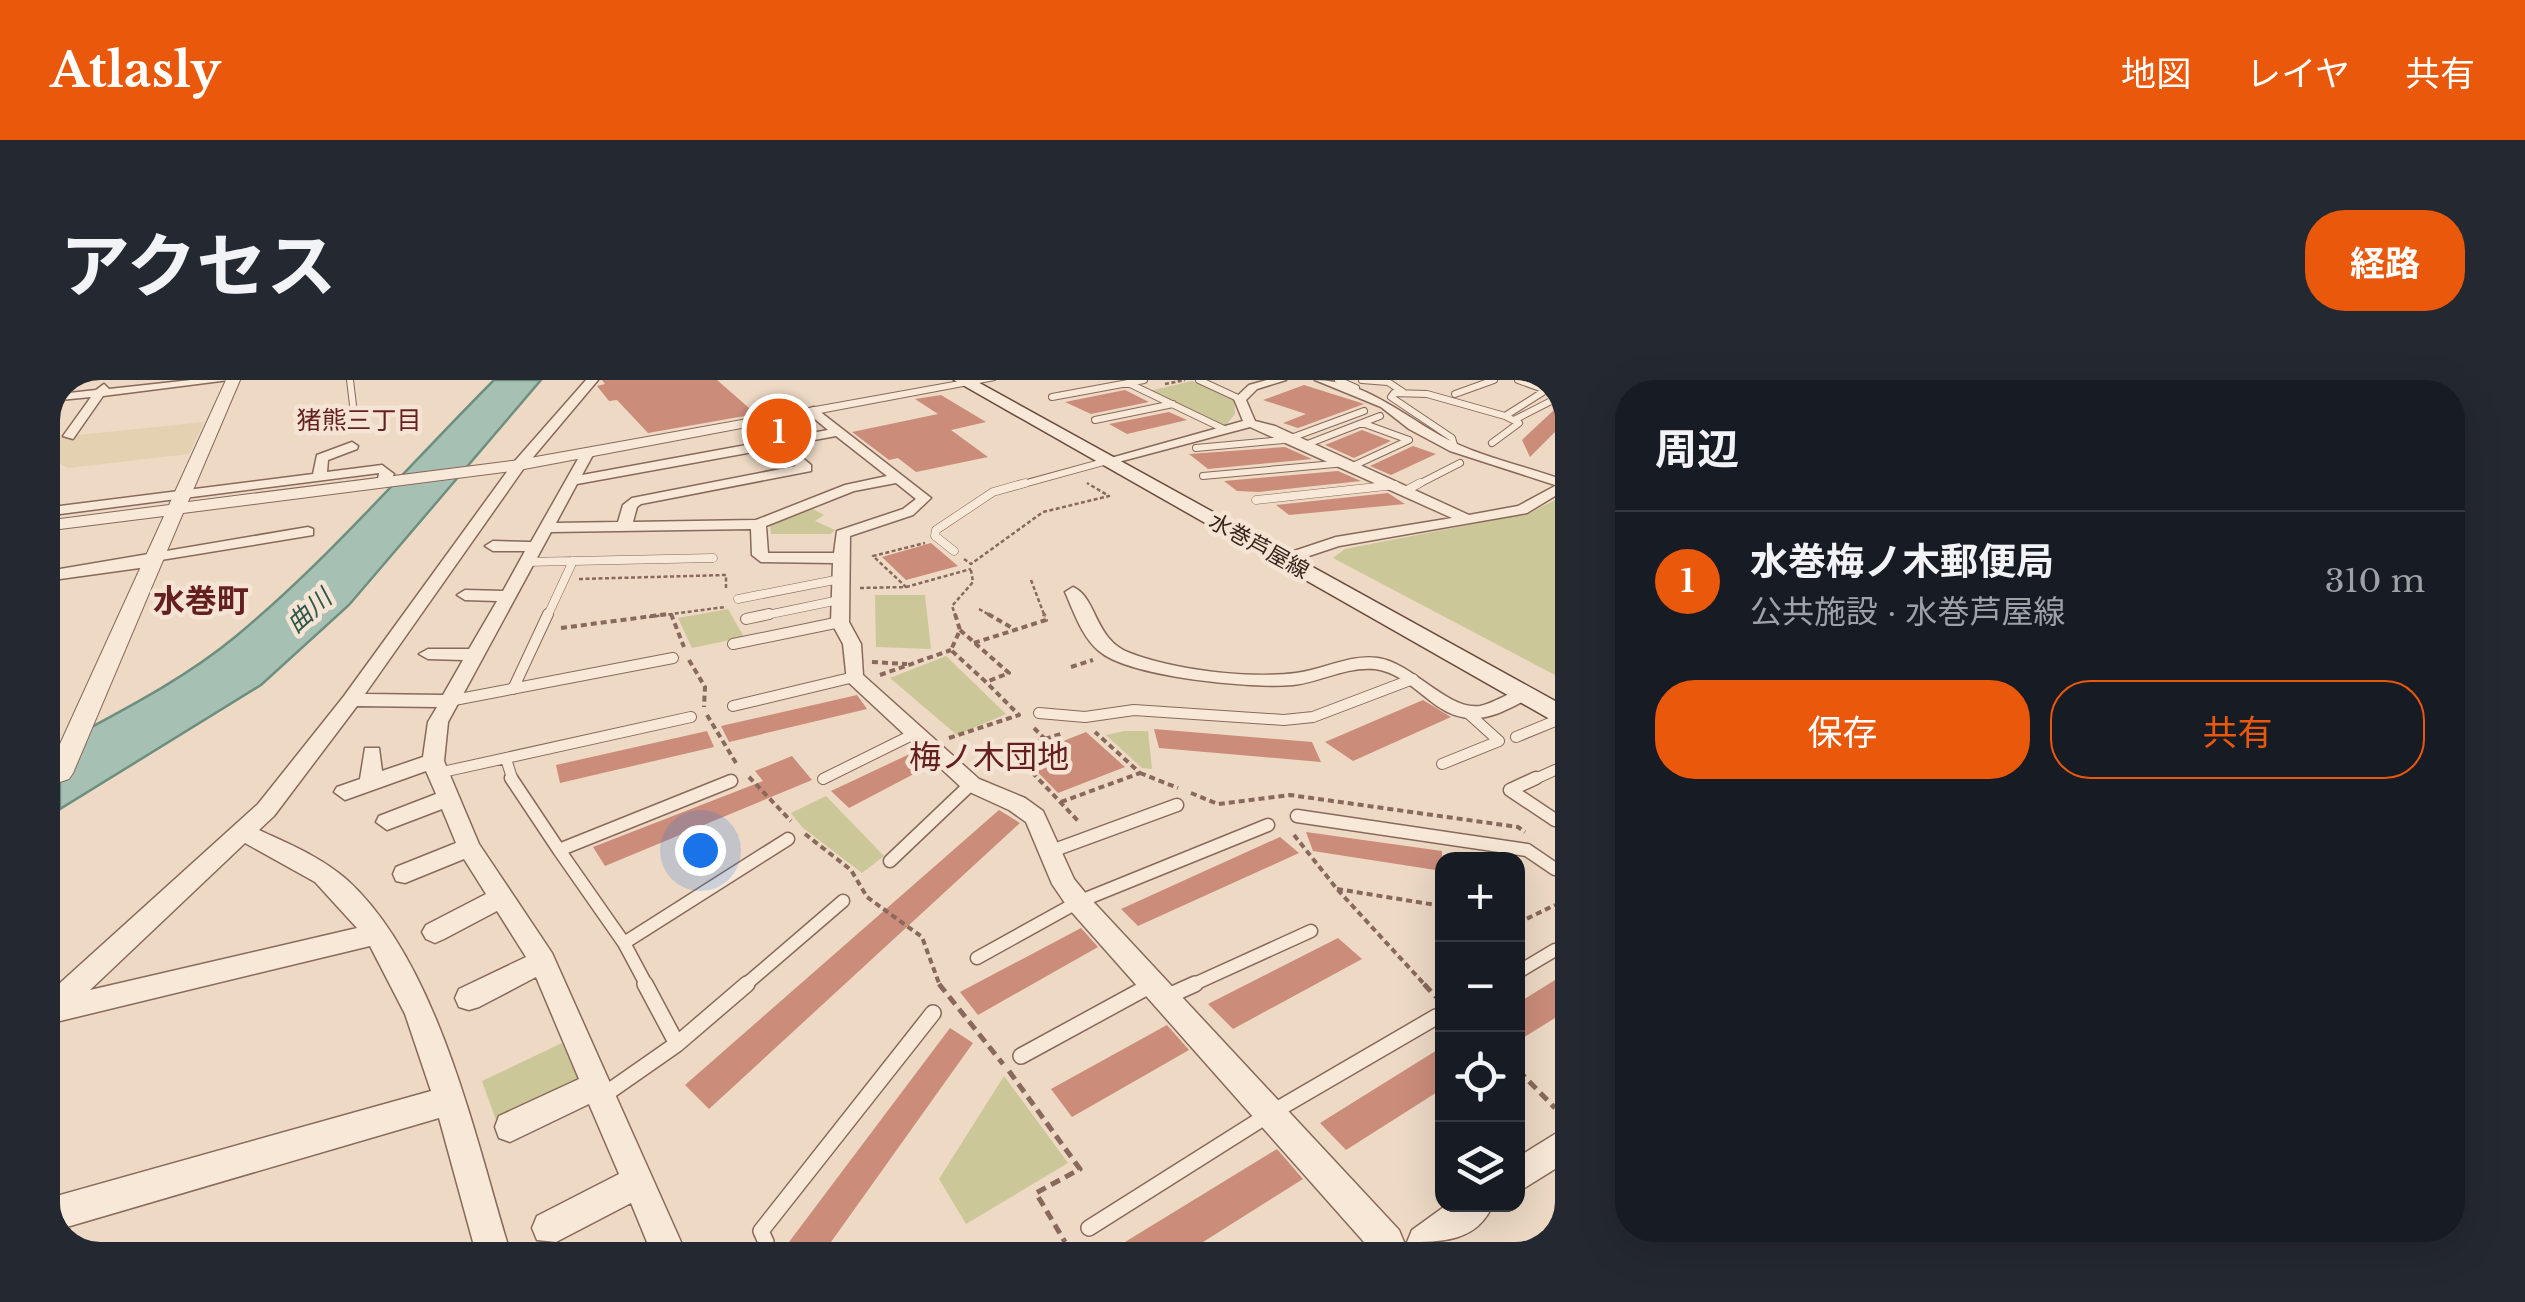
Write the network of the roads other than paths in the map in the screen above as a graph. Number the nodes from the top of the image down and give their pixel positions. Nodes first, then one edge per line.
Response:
1 (109, 380) edge
2 (223, 380) edge
3 (234, 380) edge
4 (350, 380) edge
5 (592, 380) edge
6 (964, 380) edge
7 (985, 380) edge
8 (1144, 380) edge
9 (1199, 380) edge
10 (1280, 380) edge
11 (1322, 380) edge
12 (1338, 380) edge
13 (1494, 380) edge
14 (1524, 381) edge
15 (1128, 383) junction
16 (1358, 386) edge
17 (1403, 392) junction
18 (100, 393) junction
19 (1455, 394) dead end
20 (60, 397) edge
21 (1052, 397) dead end
22 (1555, 399) edge
23 (1240, 400) junction
24 (1173, 404) junction
25 (353, 405) dead end
26 (810, 410) junction
27 (1364, 411) dead end
28 (1380, 416) dead end
29 (1505, 416) junction
30 (1095, 420) dead end
31 (1514, 420) junction
32 (1250, 423) junction
33 (1362, 423) junction
34 (1226, 430) junction
35 (838, 432) junction
36 (69, 436) dead end
37 (1297, 441) junction
38 (778, 444) junction
39 (1492, 444) dead end
40 (352, 446) dead end
41 (1196, 448) dead end
42 (1455, 448) junction
43 (588, 454) junction
44 (1113, 459) junction
45 (1460, 463) dead end
46 (519, 465) junction
47 (1349, 465) junction
48 (1203, 476) dead end
49 (320, 477) junction
50 (898, 478) junction
51 (574, 481) junction
52 (1555, 481) edge
53 (385, 482) junction
54 (1401, 488) junction
55 (1555, 490) edge
56 (1256, 500) dead end
57 (179, 502) junction
58 (60, 510) edge
59 (1469, 520) junction
60 (60, 524) edge
61 (758, 524) junction
62 (624, 527) junction
63 (543, 528) junction
64 (308, 532) dead end
65 (493, 546) dead end
66 (954, 551) road end
67 (529, 554) junction
68 (1289, 557) junction
69 (155, 558) junction
70 (713, 558) dead end
71 (840, 558) junction
72 (573, 561) junction
73 (60, 574) edge
74 (840, 589) junction
75 (1074, 592) dead end
76 (465, 595) dead end
77 (507, 596) junction
78 (738, 599) dead end
79 (746, 619) dead end
80 (840, 622) junction
81 (733, 644) dead end
82 (428, 654) dead end
83 (475, 655) junction
84 (673, 658) dead end
85 (855, 673) junction
86 (1413, 680) junction
87 (513, 690) junction
88 (1522, 695) junction
89 (1555, 698) edge
90 (351, 700) junction
91 (449, 701) junction
92 (733, 706) dead end
93 (1468, 712) junction
94 (1039, 713) dead end
95 (1555, 713) edge
96 (692, 717) dead end
97 (1555, 722) edge
98 (75, 727) edge
99 (1516, 737) dead end
100 (920, 740) junction
101 (372, 753) dead end
102 (506, 759) junction
103 (1442, 764) dead end
104 (436, 767) junction
105 (60, 774) edge
106 (1552, 775) edge
107 (823, 779) dead end
108 (731, 781) dead end
109 (370, 784) junction
110 (971, 784) junction
111 (345, 792) dead end
112 (448, 798) junction
113 (1177, 805) dead end
114 (1297, 816) dead end
115 (1555, 820) edge
116 (386, 822) dead end
117 (1268, 825) dead end
118 (242, 832) junction
119 (788, 840) dead end
120 (469, 847) junction
121 (558, 850) junction
122 (1049, 852) junction
123 (890, 861) dead end
124 (1555, 869) edge
125 (404, 874) dead end
126 (504, 898) junction
127 (843, 901) dead end
128 (1078, 902) junction
129 (1310, 931) dead end
130 (434, 932) dead end
131 (375, 934) junction
132 (624, 942) junction
133 (1555, 950) edge
134 (976, 958) dead end
135 (543, 961) junction
136 (1525, 968) edge
137 (1160, 991) junction
138 (469, 998) dead end
139 (60, 1000) edge
140 (60, 1009) edge
141 (933, 1013) dead end
142 (1435, 1013) edge
143 (677, 1044) junction
144 (1020, 1056) dead end
145 (599, 1091) junction
146 (448, 1101) junction
147 (1272, 1113) junction
148 (510, 1127) dead end
149 (1555, 1150) edge
150 (1525, 1171) edge
151 (637, 1182) junction
152 (60, 1212) edge
153 (1466, 1212) edge
154 (549, 1228) dead end
155 (1090, 1228) dead end
156 (490, 1242) edge
157 (664, 1242) edge
158 (766, 1242) edge
159 (1387, 1242) edge
160 (1424, 1242) edge

1 - 18 street
2 - 18 street
3 - 57 street
4 - 25 lane
5 - 46 street
6 - 7 street
6 - 26 street
6 - 44 main road, 水巻芦屋線
7 - 44 main road, 水巻芦屋線
8 - 15 lane
9 - 23 lane
10 - 23 street
11 - 16 street
12 - 16 lane
13 - 19 lane
14 - 29 lane
15 - 21 lane
15 - 24 lane
16 - 17 lane
16 - 42 street
17 - 29 lane
17 - 42 lane
18 - 20 street
18 - 36 street
22 - 31 lane
23 - 32 street
24 - 30 lane
24 - 34 lane
26 - 35 street
26 - 43 street
27 - 37 lane
28 - 33 lane
29 - 31 lane
31 - 39 lane
32 - 34 street
32 - 37 street
33 - 37 lane
33 - 47 lane
34 - 44 street
35 - 38 street
35 - 50 street
37 - 41 lane
37 - 47 street
38 - 51 street
38 - 62 street
40 - 49 street
42 - 52 street
43 - 46 street
43 - 51 street
44 - 66 lane
44 - 68 main road, 水巻芦屋線
45 - 54 lane
46 - 53 street
46 - 90 street
47 - 48 lane
47 - 54 street
49 - 53 street
49 - 57 street
50 - 61 street
50 - 71 street
51 - 63 street
53 - 57 street
54 - 56 lane
54 - 59 street
55 - 59 street
57 - 58 street
57 - 60 street
57 - 69 street
59 - 68 street
61 - 62 street
61 - 71 street
62 - 63 street
63 - 67 street
64 - 69 street
65 - 67 street
67 - 72 lane
67 - 77 street
68 - 88 main road, 水巻芦屋線
68 - 89 main road, 水巻芦屋線
69 - 73 street
69 - 98 street
70 - 72 lane
71 - 74 street
72 - 87 lane
74 - 78 lane
74 - 79 lane
74 - 80 street
75 - 86 street
76 - 77 street
77 - 83 street
80 - 81 lane
80 - 85 street
82 - 83 street
83 - 91 street
84 - 87 lane
85 - 92 lane
85 - 100 street
86 - 93 street
86 - 94 lane
87 - 91 lane
88 - 93 street
88 - 95 main road, 水巻芦屋線
90 - 91 street
90 - 118 street
91 - 104 street
93 - 103 lane
96 - 102 lane
97 - 99 lane
98 - 105 street
100 - 107 lane
100 - 110 street
101 - 109 street
102 - 104 lane
102 - 121 lane
104 - 109 street
104 - 112 street
106 - 115 lane
108 - 121 lane
109 - 111 street
110 - 122 street
110 - 123 lane
112 - 116 street
112 - 120 street
113 - 122 lane
114 - 124 lane
117 - 128 lane
118 - 131 street
118 - 139 street
119 - 132 lane
120 - 125 street
120 - 126 street
121 - 132 lane
122 - 128 street
126 - 130 street
126 - 135 street
127 - 143 lane
128 - 134 lane
128 - 137 street
129 - 137 lane
131 - 140 street
131 - 146 street
132 - 143 lane
133 - 136 lane
135 - 138 street
135 - 145 street
137 - 144 lane
137 - 147 street
141 - 158 lane
142 - 147 lane
143 - 145 lane
145 - 148 street
145 - 151 street
146 - 152 street
146 - 156 street
147 - 155 lane
147 - 159 street
149 - 150 street
151 - 154 street
151 - 157 street
153 - 160 street

